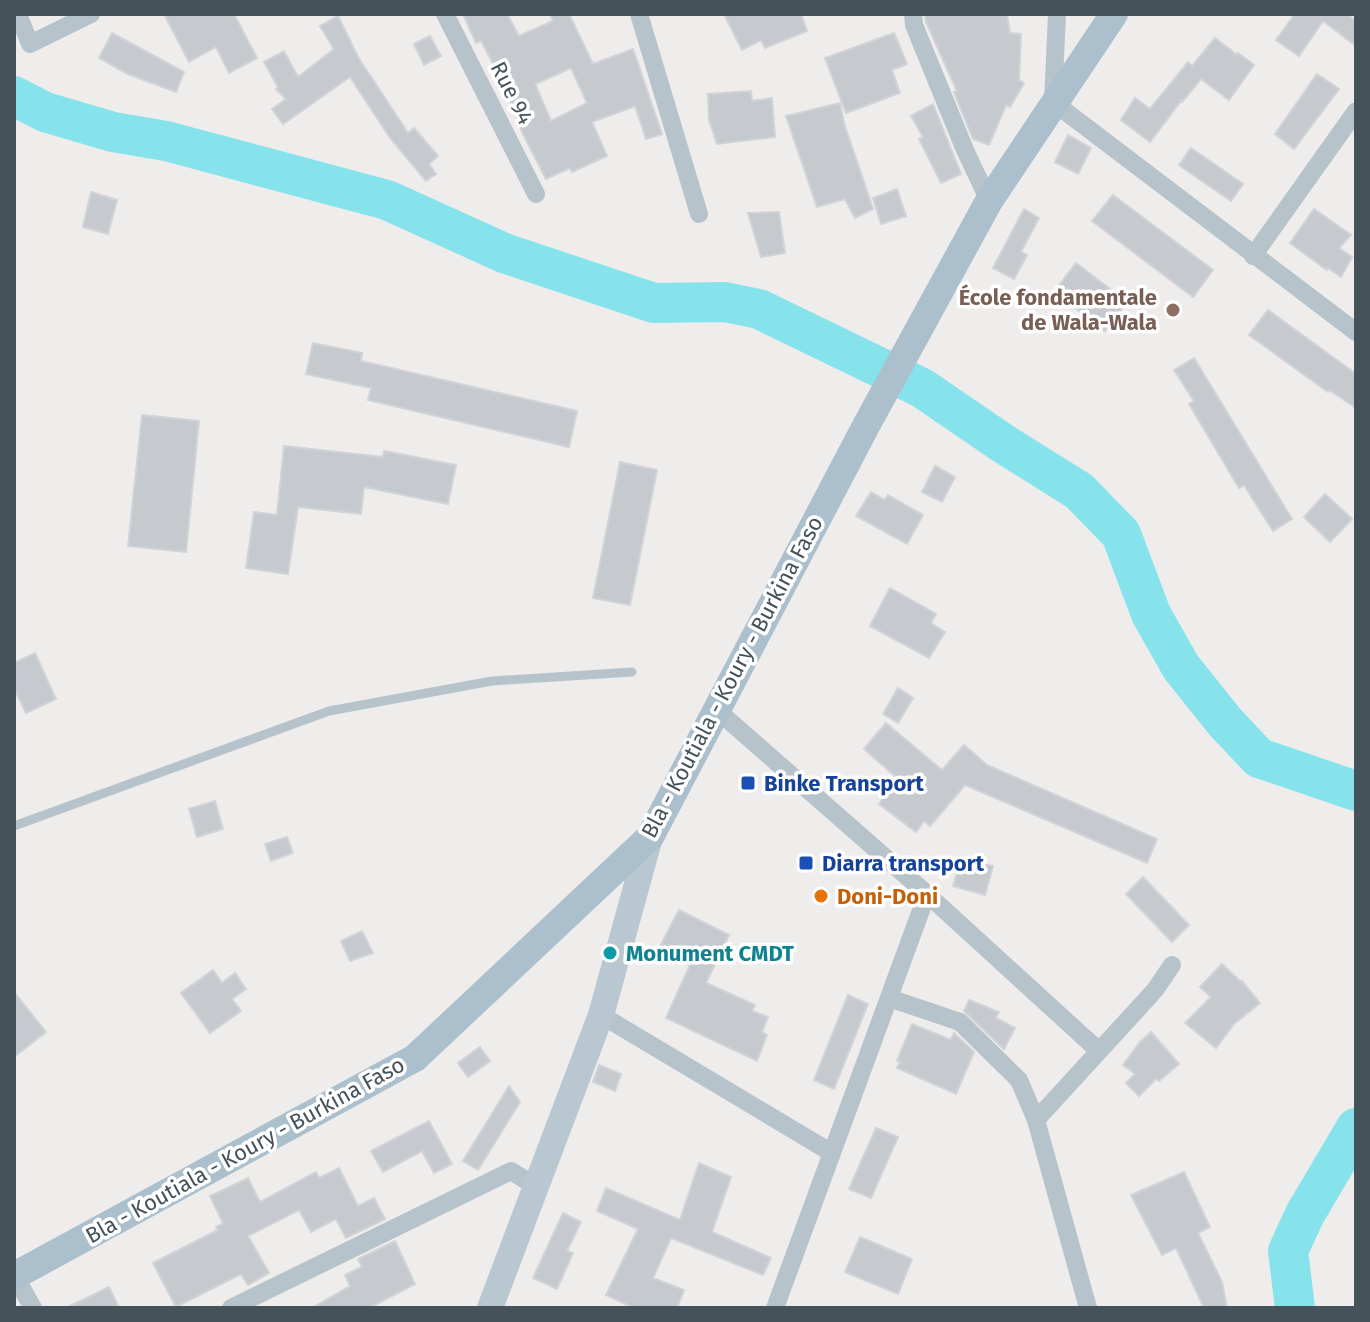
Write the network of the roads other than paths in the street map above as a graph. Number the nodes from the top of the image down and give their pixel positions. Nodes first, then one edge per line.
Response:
1 (18, 14) edge
2 (91, 14) edge
3 (445, 14) edge
4 (639, 14) edge
5 (913, 14) edge
6 (1057, 14) edge
7 (1114, 14) edge
8 (1053, 102) junction
9 (1356, 111) edge
10 (536, 194) dead end
11 (989, 201) junction
12 (699, 214) dead end
13 (1253, 256) junction
14 (1356, 332) edge
15 (632, 672) dead end
16 (718, 711) junction
17 (14, 826) edge
18 (650, 837) junction
19 (927, 894) junction
20 (1172, 965) dead end
21 (889, 998) junction
22 (601, 1015) junction
23 (1099, 1051) junction
24 (1036, 1120) junction
25 (832, 1153) junction
26 (537, 1187) junction
27 (14, 1276) edge
28 (33, 1308) edge
29 (231, 1308) edge
30 (490, 1308) edge
31 (775, 1308) edge
32 (1088, 1308) edge

1 - 2 street
3 - 10 street, Rue 94
4 - 12 street
5 - 11 street
6 - 8 street
7 - 8 main road, Bla - Koutiala - Koury - Burkina Faso
8 - 11 main road, Bla - Koutiala - Koury - Burkina Faso
8 - 13 street
9 - 13 street
11 - 16 main road, Bla - Koutiala - Koury - Burkina Faso
13 - 14 street
15 - 17 lane
16 - 18 main road, Bla - Koutiala - Koury - Burkina Faso
16 - 19 street
18 - 22 street
18 - 27 main road, Bla - Koutiala - Koury - Burkina Faso
19 - 21 street
19 - 23 street
20 - 23 street
21 - 24 street
21 - 25 street
22 - 25 street
22 - 26 street
23 - 24 street
24 - 32 street
25 - 31 street
26 - 29 street
26 - 30 street
27 - 28 street

